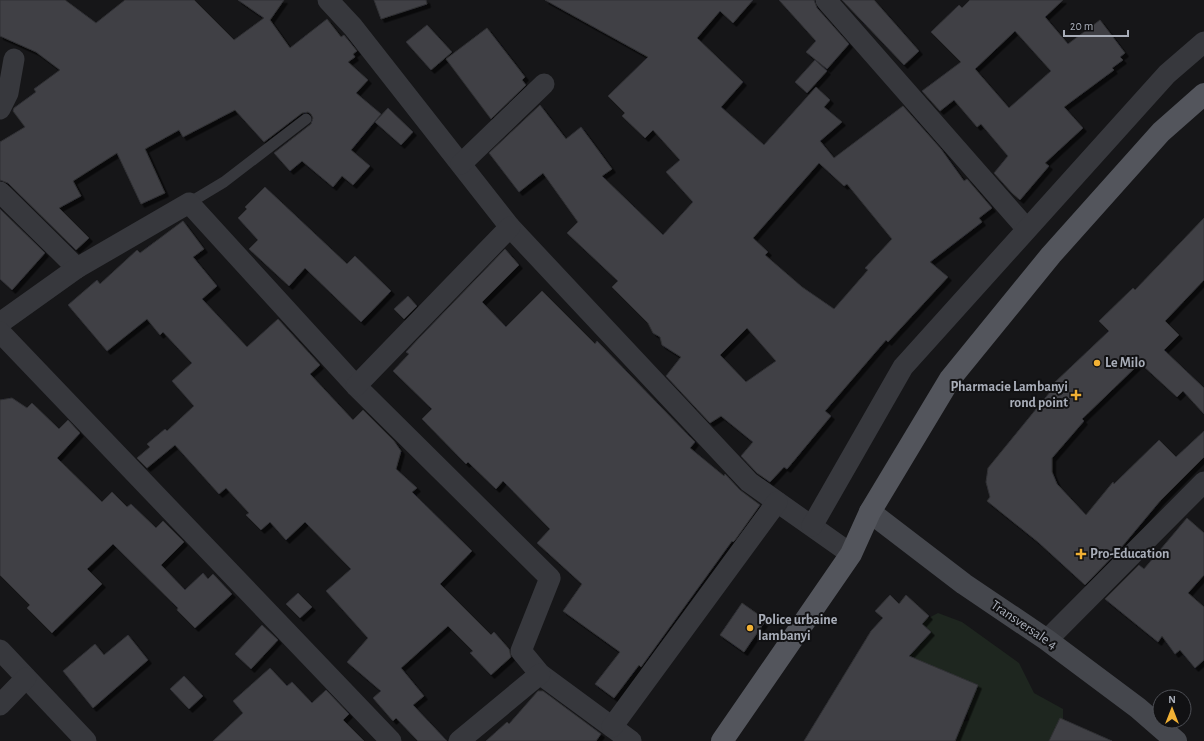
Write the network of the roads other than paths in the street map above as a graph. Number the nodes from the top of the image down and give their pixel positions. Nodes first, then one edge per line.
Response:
1 (328, 0) edge
2 (826, 0) edge
3 (1204, 42) edge
4 (14, 59) dead end
5 (544, 84) dead end
6 (1204, 94) edge
7 (0, 109) edge
8 (306, 119) dead end
9 (461, 164) junction
10 (0, 192) edge
11 (188, 203) junction
12 (510, 226) junction
13 (1026, 228) junction
14 (77, 268) junction
15 (0, 322) edge
16 (0, 332) edge
17 (356, 386) junction
18 (1204, 482) edge
19 (777, 502) junction
20 (870, 512) junction
21 (812, 526) junction
22 (851, 554) junction
23 (1047, 640) junction
24 (0, 650) edge
25 (540, 674) junction
26 (26, 678) junction
27 (0, 705) edge
28 (612, 727) junction
29 (86, 741) edge
30 (391, 741) edge
31 (459, 741) edge
32 (631, 741) edge
33 (722, 741) edge
34 (1176, 741) edge

1 - 9 street
2 - 13 street
3 - 13 street
4 - 7 street
5 - 9 street
6 - 20 main road
8 - 11 lane
9 - 12 street
10 - 14 street
11 - 14 street
11 - 17 street
12 - 17 street
12 - 19 street
13 - 21 street
14 - 15 street
16 - 30 street
17 - 25 street
18 - 23 street
19 - 21 street
19 - 28 street
20 - 22 main road
20 - 23 main road, Transversale 4
21 - 22 street
22 - 33 main road
23 - 34 main road, Transversale 4
24 - 26 street
25 - 28 street
25 - 31 street
26 - 27 street
26 - 29 street
28 - 32 street

